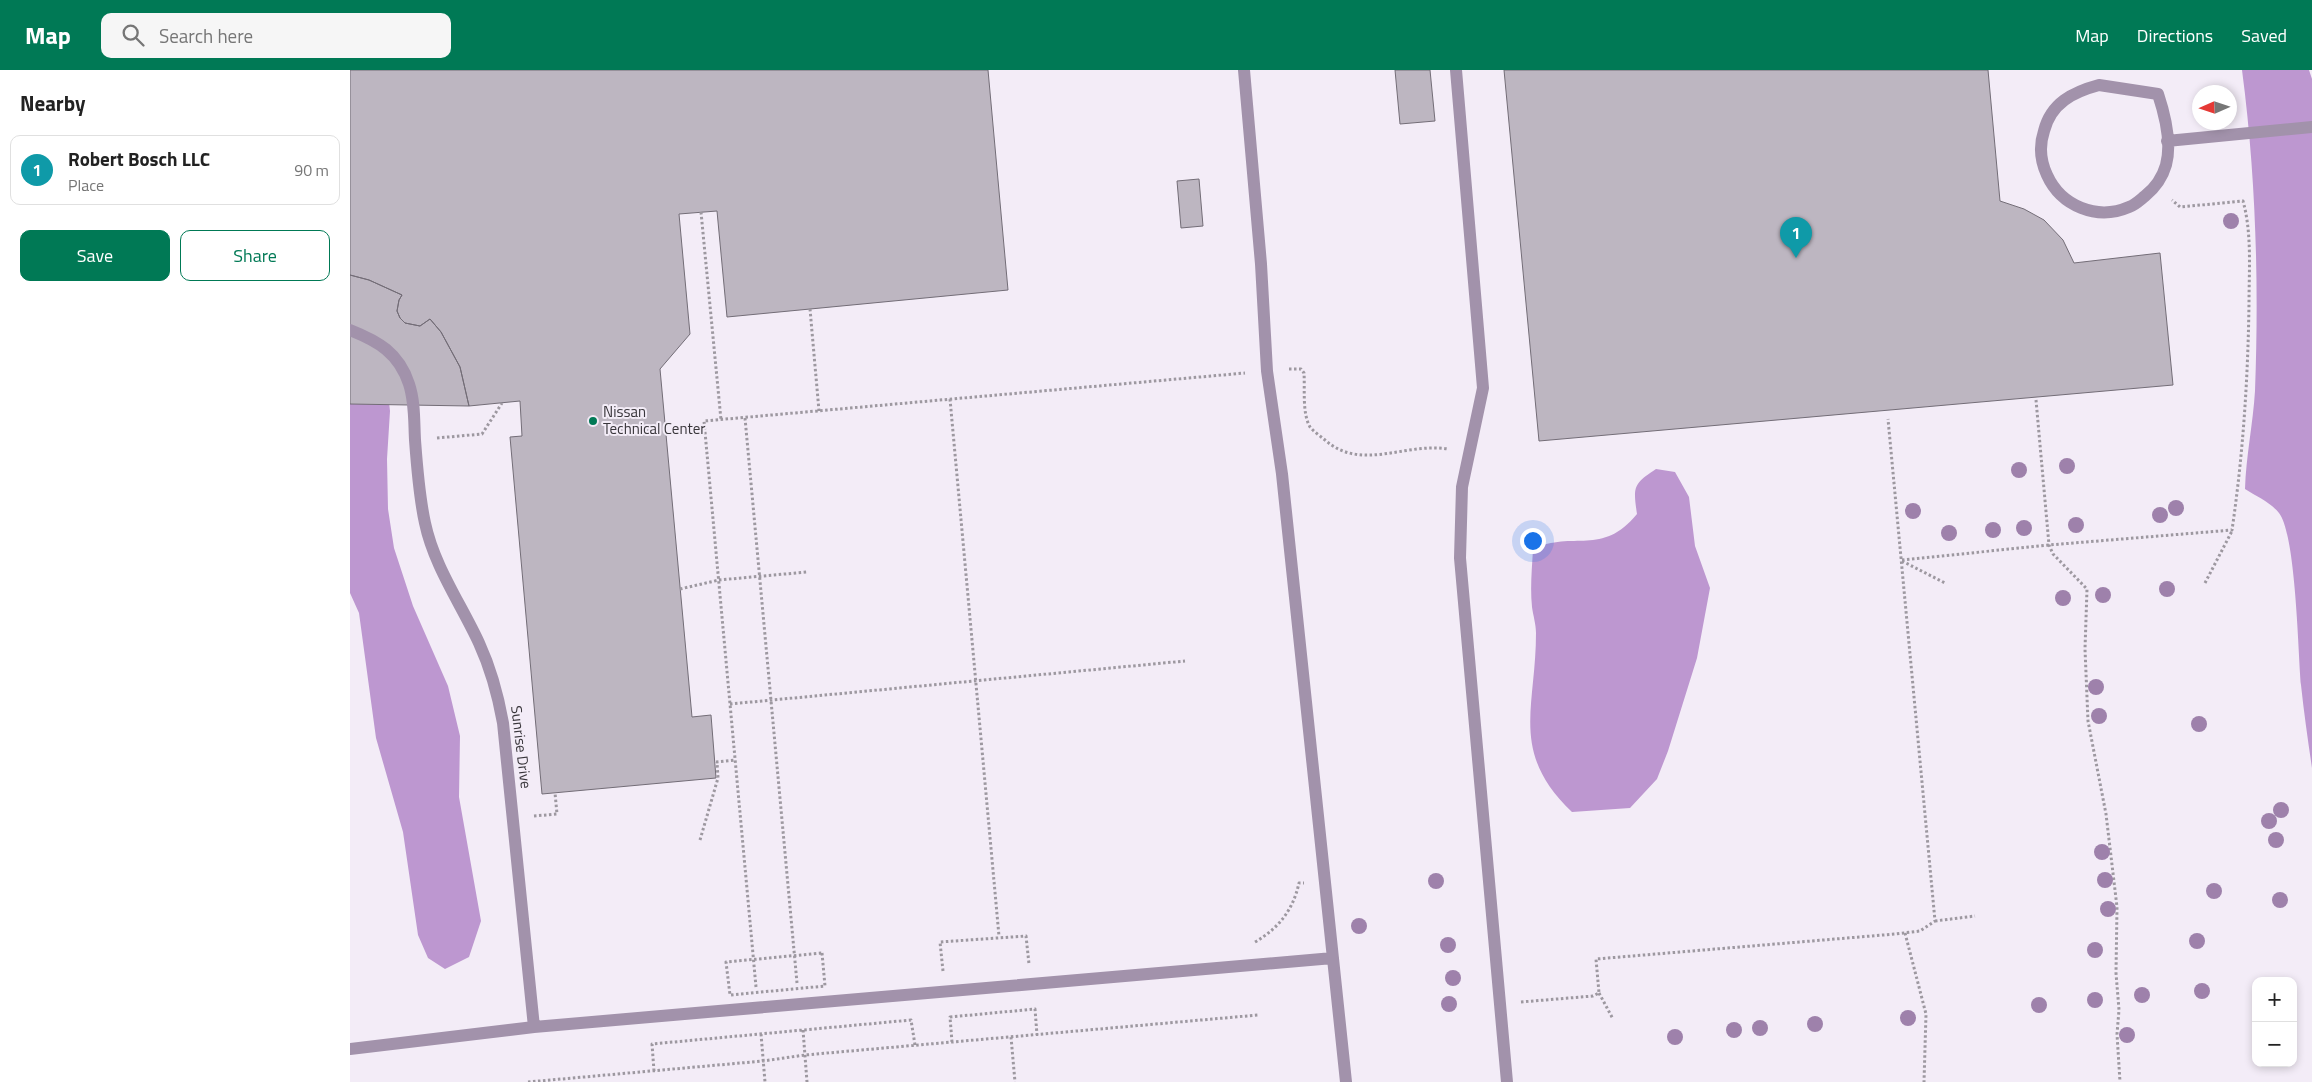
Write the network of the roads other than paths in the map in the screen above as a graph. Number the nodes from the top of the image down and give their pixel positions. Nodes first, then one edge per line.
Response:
1 (1244, 70) edge
2 (1456, 70) edge
3 (2312, 127) edge
4 (2167, 141) junction
5 (350, 330) edge
6 (1333, 958) junction
7 (534, 1027) junction
8 (350, 1048) edge
9 (1346, 1082) edge
10 (1507, 1082) edge

1 - 6 lane
2 - 10 lane
3 - 4 lane
4 - 4 lane
5 - 7 lane, Sunrise Drive
6 - 7 lane
6 - 9 lane
7 - 8 lane

